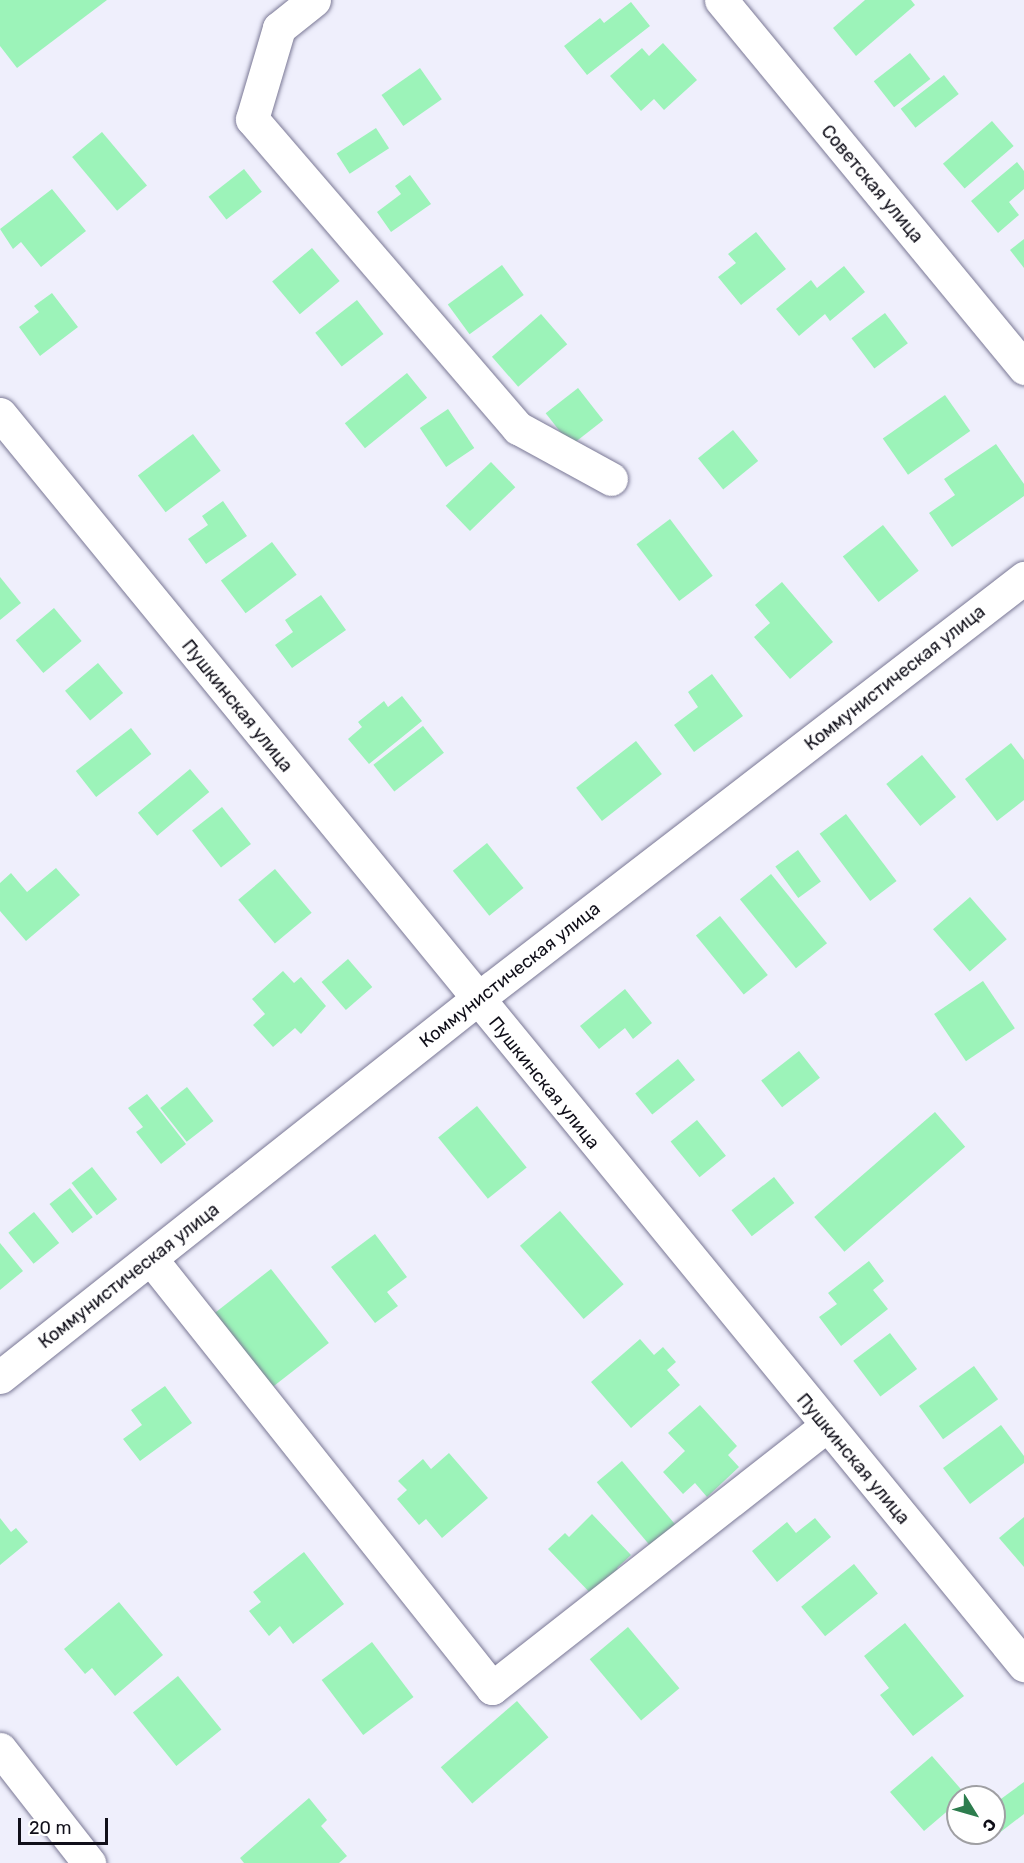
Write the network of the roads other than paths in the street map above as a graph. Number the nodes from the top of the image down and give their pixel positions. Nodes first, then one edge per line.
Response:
1 (314, 0) edge
2 (721, 0) edge
3 (1024, 368) edge
4 (0, 414) edge
5 (611, 479) dead end
6 (1024, 578) edge
7 (476, 1000) junction
8 (151, 1259) junction
9 (0, 1377) edge
10 (826, 1426) junction
11 (1024, 1665) edge
12 (5, 1766) edge
13 (89, 1863) edge

1 - 5 street
2 - 3 street, Советская улица
4 - 7 street, Пушкинская улица
6 - 7 street, Коммунистическая улица
7 - 8 street, Коммунистическая улица
7 - 10 street, Пушкинская улица
8 - 9 street, Коммунистическая улица
8 - 10 street
10 - 11 street, Пушкинская улица
12 - 13 street

